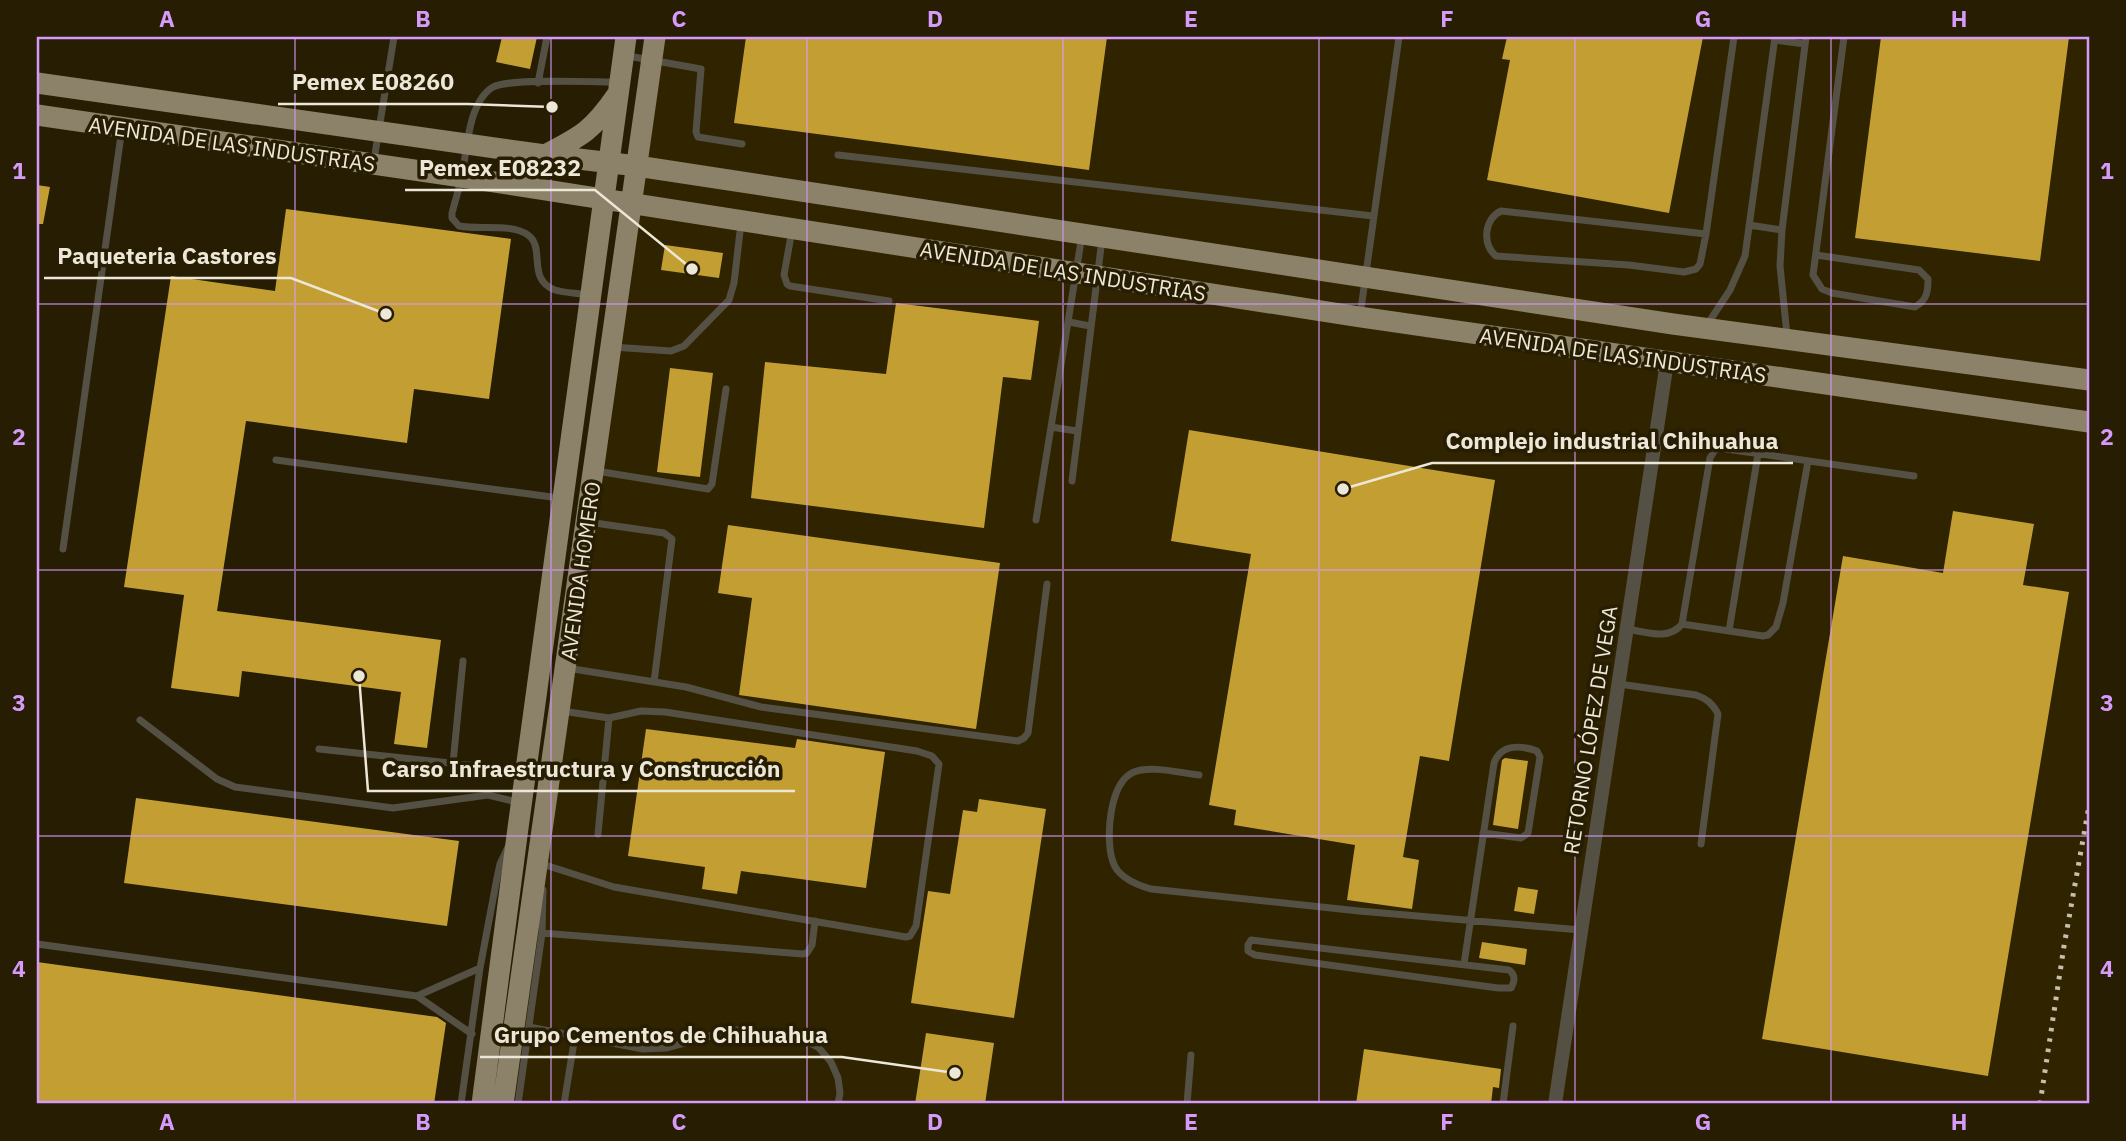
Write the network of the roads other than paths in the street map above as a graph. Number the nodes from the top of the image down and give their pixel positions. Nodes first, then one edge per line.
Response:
1 (394, 37) edge
2 (547, 37) edge
3 (655, 37) edge
4 (1399, 37) edge
5 (1734, 37) edge
6 (1844, 37) edge
7 (1775, 38) edge
8 (1805, 41) edge
9 (625, 46) edge
10 (652, 59) junction
11 (37, 83) edge
12 (538, 83) junction
13 (619, 88) junction
14 (37, 115) edge
15 (122, 128) junction
16 (380, 132) junction
17 (466, 144) junction
18 (743, 144) dead end
19 (545, 155) junction
20 (838, 155) dead end
21 (610, 162) junction
22 (374, 164) junction
23 (637, 166) junction
24 (462, 177) junction
25 (605, 200) junction
26 (632, 203) junction
27 (1373, 216) junction
28 (741, 221) junction
29 (1749, 225) junction
30 (792, 229) junction
31 (1782, 230) junction
32 (1706, 234) junction
33 (1092, 236) junction
34 (1816, 255) junction
35 (1087, 275) junction
36 (1365, 278) junction
37 (592, 296) junction
38 (889, 301) dead end
39 (1360, 317) junction
40 (1069, 322) junction
41 (1673, 324) junction
42 (1090, 326) junction
43 (1704, 328) junction
44 (1788, 340) junction
45 (611, 347) junction
46 (1667, 362) junction
47 (2089, 380) edge
48 (726, 389) dead end
49 (2089, 422) edge
50 (1051, 427) junction
51 (1077, 431) junction
52 (1758, 454) junction
53 (276, 460) dead end
54 (1808, 461) junction
55 (594, 470) junction
56 (1914, 476) dead end
57 (1072, 481) dead end
58 (564, 499) junction
59 (1036, 520) dead end
60 (587, 522) junction
61 (63, 549) dead end
62 (1047, 584) dead end
63 (1682, 625) junction
64 (1626, 629) junction
65 (1729, 631) junction
66 (463, 661) dead end
67 (566, 668) junction
68 (654, 682) junction
69 (1618, 684) junction
70 (560, 710) junction
71 (609, 718) junction
72 (140, 720) dead end
73 (319, 748) dead end
74 (453, 763) junction
75 (526, 771) junction
76 (1199, 775) dead end
77 (522, 803) junction
78 (518, 828) junction
79 (1483, 833) junction
80 (598, 834) dead end
81 (541, 838) junction
82 (1700, 844) dead end
83 (542, 864) junction
84 (815, 921) junction
85 (1469, 921) junction
86 (1581, 930) junction
87 (542, 933) junction
88 (37, 944) edge
89 (1464, 964) junction
90 (480, 968) junction
91 (417, 996) junction
92 (1513, 1026) dead end
93 (529, 1027) junction
94 (472, 1034) junction
95 (575, 1036) junction
96 (1191, 1055) dead end
97 (461, 1104) edge
98 (482, 1104) edge
99 (503, 1104) edge
100 (518, 1104) edge
101 (564, 1104) edge
102 (572, 1104) edge
103 (588, 1104) edge
104 (838, 1104) edge
105 (1187, 1104) edge
106 (1503, 1104) edge
107 (1555, 1104) edge

1 - 16 lane
2 - 12 lane
3 - 10 main road, AVENIDA HOMERO
4 - 27 lane
5 - 32 lane
6 - 34 lane
7 - 8 lane
7 - 29 lane
8 - 31 lane
9 - 10 lane
9 - 13 main road, AVENIDA HOMERO
10 - 18 lane
10 - 23 main road, AVENIDA HOMERO
11 - 16 main road, AVENIDA DE LAS INDUSTRIAS
12 - 13 lane
12 - 17 lane
13 - 19 main road
13 - 21 main road, AVENIDA HOMERO
14 - 15 main road, AVENIDA DE LAS INDUSTRIAS
15 - 22 main road, AVENIDA DE LAS INDUSTRIAS
15 - 61 lane
16 - 17 main road, AVENIDA DE LAS INDUSTRIAS
16 - 22 lane
17 - 19 main road, AVENIDA DE LAS INDUSTRIAS
17 - 24 lane
19 - 21 main road, AVENIDA DE LAS INDUSTRIAS
20 - 27 lane
21 - 23 main road, AVENIDA DE LAS INDUSTRIAS
21 - 25 main road, AVENIDA HOMERO
22 - 24 main road, AVENIDA DE LAS INDUSTRIAS
23 - 26 main road, AVENIDA HOMERO
23 - 33 main road, AVENIDA DE LAS INDUSTRIAS
24 - 25 main road, AVENIDA DE LAS INDUSTRIAS
24 - 37 lane
25 - 26 main road, AVENIDA DE LAS INDUSTRIAS
25 - 37 main road, AVENIDA HOMERO
26 - 28 main road, AVENIDA DE LAS INDUSTRIAS
26 - 45 main road, AVENIDA HOMERO
27 - 36 lane
28 - 30 main road, AVENIDA DE LAS INDUSTRIAS
28 - 45 lane
29 - 31 lane
29 - 43 lane
30 - 35 main road, AVENIDA DE LAS INDUSTRIAS
30 - 38 lane
31 - 44 lane
32 - 32 lane
33 - 35 lane
33 - 35 lane
33 - 36 main road, AVENIDA DE LAS INDUSTRIAS
34 - 34 lane
35 - 39 main road, AVENIDA DE LAS INDUSTRIAS
35 - 40 lane
35 - 42 lane
36 - 39 lane
36 - 41 main road, AVENIDA DE LAS INDUSTRIAS
37 - 58 main road, AVENIDA HOMERO
39 - 46 main road, AVENIDA DE LAS INDUSTRIAS
40 - 42 lane
40 - 50 lane
41 - 43 main road, AVENIDA DE LAS INDUSTRIAS
41 - 46 main road
42 - 51 lane
43 - 44 main road, AVENIDA DE LAS INDUSTRIAS
44 - 47 main road, AVENIDA DE LAS INDUSTRIAS
45 - 55 main road, AVENIDA HOMERO
46 - 49 main road, AVENIDA DE LAS INDUSTRIAS
46 - 64 street, RETORNO LÓPEZ DE VEGA
48 - 55 lane
50 - 51 lane
50 - 59 lane
51 - 57 lane
52 - 54 lane
52 - 63 lane
52 - 65 lane
53 - 58 lane
54 - 56 lane
54 - 65 lane
55 - 60 main road, AVENIDA HOMERO
58 - 75 main road, AVENIDA HOMERO
60 - 67 main road, AVENIDA HOMERO
60 - 68 lane
62 - 68 lane
63 - 64 lane
63 - 65 lane
64 - 69 street, RETORNO LÓPEZ DE VEGA
66 - 74 lane
67 - 68 lane
67 - 70 main road, AVENIDA HOMERO
69 - 82 lane
69 - 86 street, RETORNO LÓPEZ DE VEGA
70 - 71 lane
70 - 81 main road, AVENIDA HOMERO
71 - 80 lane
71 - 84 lane
72 - 77 lane
73 - 74 lane
74 - 75 lane
75 - 77 main road, AVENIDA HOMERO
76 - 85 lane
77 - 78 main road, AVENIDA HOMERO
78 - 90 lane
78 - 98 main road, AVENIDA HOMERO
79 - 79 lane
79 - 85 lane
81 - 83 lane
81 - 99 main road, AVENIDA HOMERO
83 - 84 lane
83 - 87 lane
84 - 87 lane
85 - 86 lane
85 - 89 lane
86 - 107 street, RETORNO LÓPEZ DE VEGA
87 - 93 lane
88 - 91 lane
89 - 89 lane
90 - 91 lane
90 - 94 lane
91 - 94 lane
92 - 106 lane
93 - 95 lane
93 - 100 lane
94 - 97 lane
95 - 101 lane
95 - 104 lane
96 - 105 lane
102 - 103 lane

